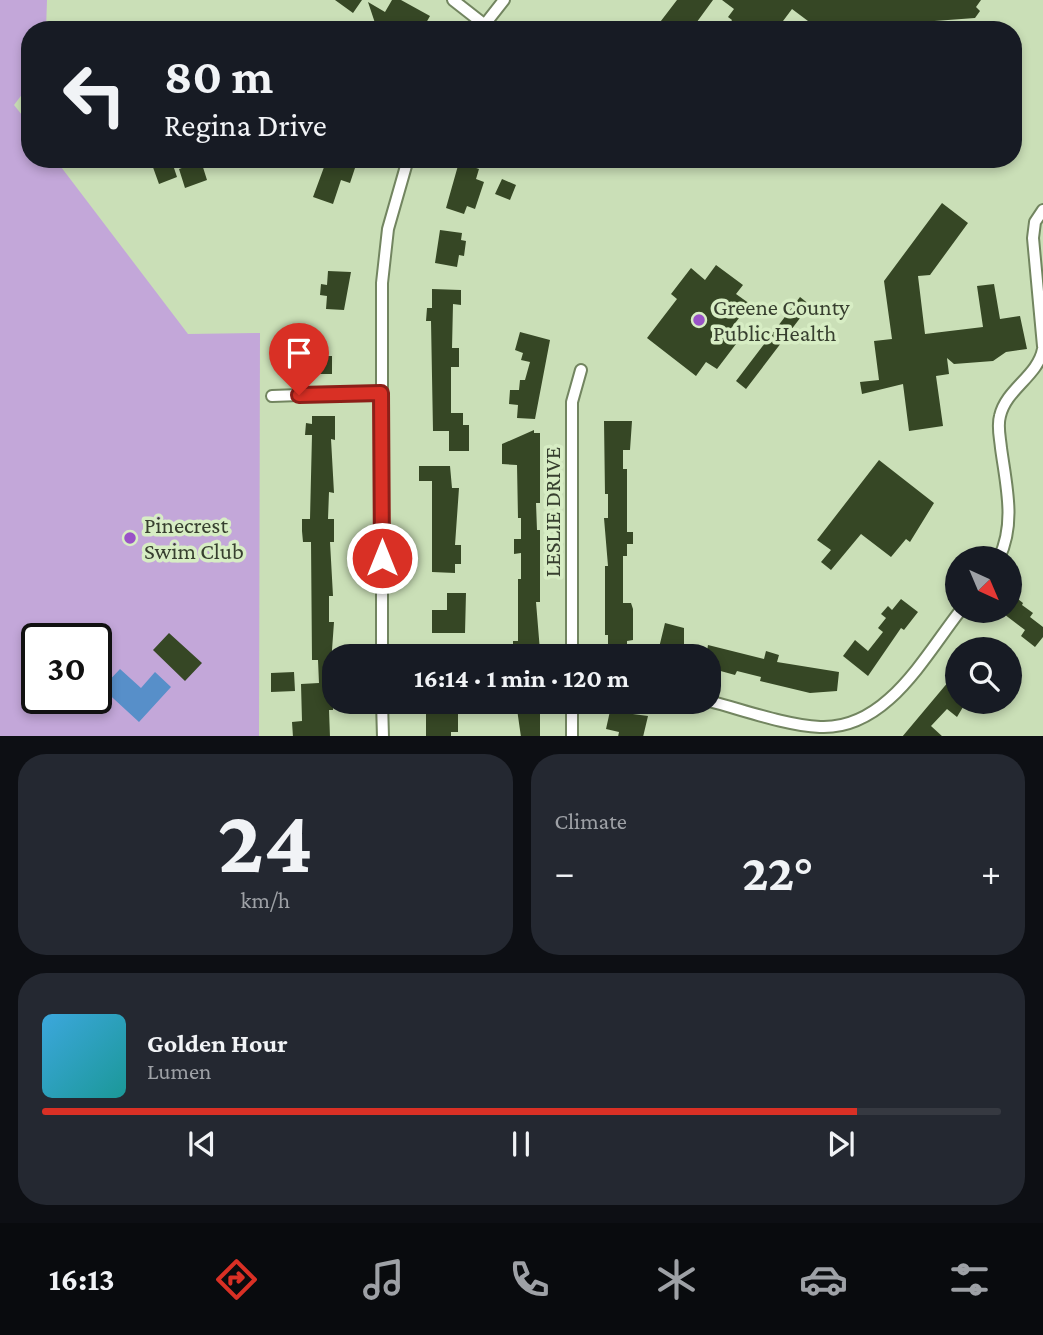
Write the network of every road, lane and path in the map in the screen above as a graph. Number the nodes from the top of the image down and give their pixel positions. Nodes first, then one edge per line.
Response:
1 (453, 0) edge
2 (504, 0) edge
3 (476, 21) edge
4 (488, 21) edge
5 (406, 168) edge
6 (1043, 211) edge
7 (1043, 336) edge
8 (1043, 348) edge
9 (580, 370) dead end
10 (381, 393) junction
11 (272, 396) dead end
12 (1004, 546) edge
13 (950, 623) edge
14 (382, 644) edge
15 (572, 644) edge
16 (721, 704) edge
17 (382, 714) edge
18 (572, 714) edge
19 (383, 736) edge
20 (572, 736) edge

1 - 3 street
2 - 4 street
5 - 10 street
6 - 7 street
7 - 8 street
8 - 12 street
9 - 15 street, LESLIE DRIVE
10 - 11 street
10 - 14 street
13 - 16 street
17 - 19 street
18 - 20 street

